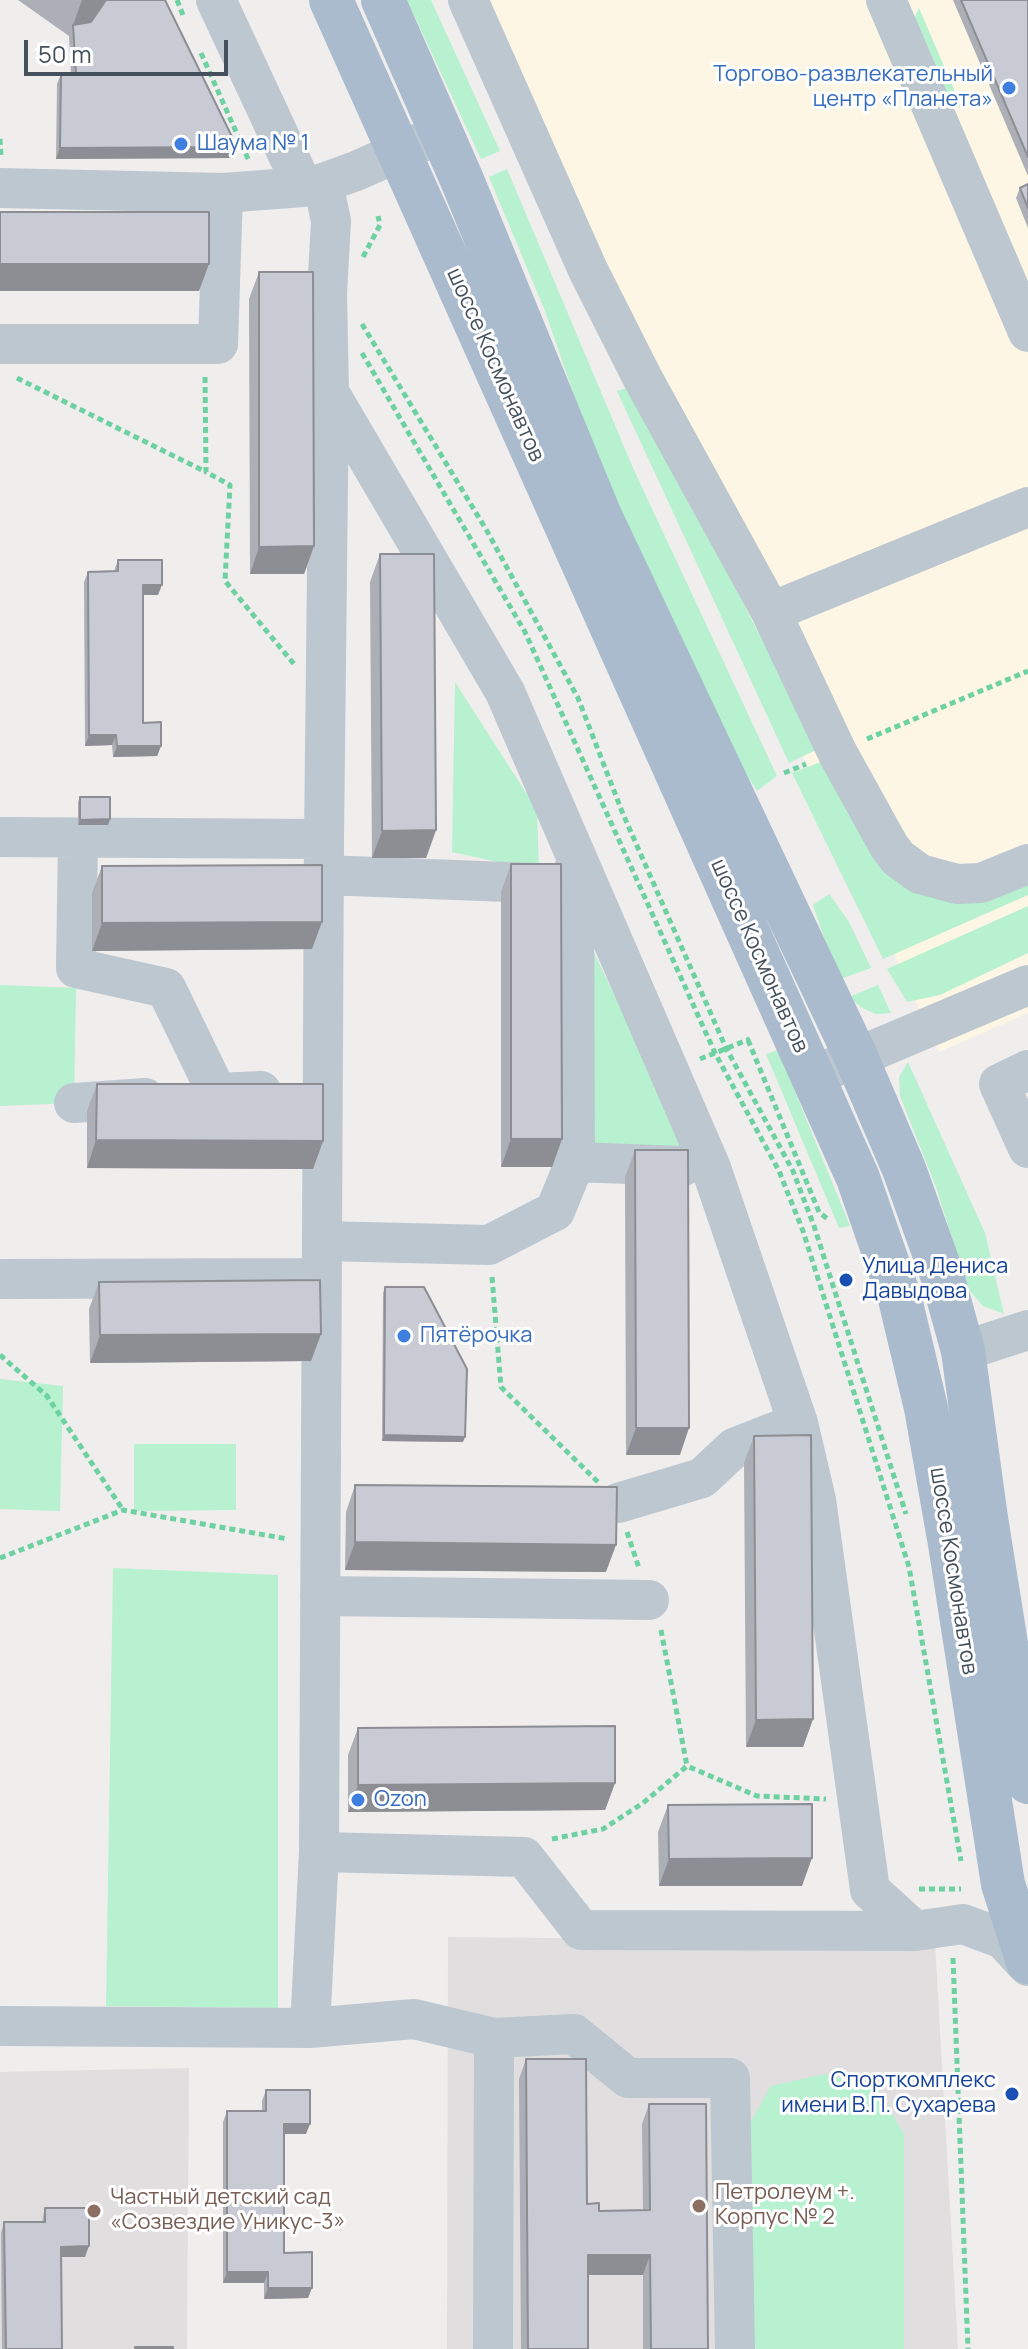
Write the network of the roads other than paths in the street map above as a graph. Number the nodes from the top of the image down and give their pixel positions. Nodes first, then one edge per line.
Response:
1 (331, 0) edge
2 (383, 0) edge
3 (468, 0) edge
4 (886, 0) edge
5 (203, 14) edge
6 (442, 133) junction
7 (400, 150) junction
8 (313, 185) junction
9 (0, 188) edge
10 (223, 193) junction
11 (1028, 332) edge
12 (7, 360) edge
13 (329, 392) junction
14 (1028, 507) edge
15 (771, 612) junction
16 (0, 837) edge
17 (78, 838) junction
18 (324, 857) junction
19 (1028, 864) edge
20 (574, 869) junction
21 (1028, 985) edge
22 (856, 1057) junction
23 (1028, 1070) edge
24 (813, 1076) junction
25 (323, 1089) junction
26 (217, 1093) junction
27 (74, 1103) dead end
28 (1022, 1161) edge
29 (575, 1162) junction
30 (711, 1168) junction
31 (322, 1260) junction
32 (0, 1279) edge
33 (1028, 1330) edge
34 (963, 1351) junction
35 (798, 1423) junction
36 (618, 1503) edge
37 (320, 1596) junction
38 (649, 1600) road end
39 (1028, 1782) edge
40 (319, 1852) junction
41 (934, 1928) junction
42 (1028, 1964) edge
43 (0, 2026) edge
44 (310, 2028) junction
45 (494, 2038) junction
46 (493, 2349) edge
47 (735, 2349) edge

1 - 7 main road, шоссе Космонавтов
2 - 6 main road, шоссе Космонавтов
3 - 15 street
4 - 11 street
5 - 8 street
6 - 7 street
6 - 22 main road, шоссе Космонавтов
7 - 8 street
7 - 24 main road, шоссе Космонавтов
8 - 10 street
8 - 13 street
9 - 10 street
10 - 12 street
13 - 18 street
13 - 20 street
14 - 15 street
15 - 19 street
16 - 17 street
17 - 18 street
17 - 26 street
18 - 20 street
18 - 25 street
20 - 29 street
20 - 30 street
21 - 22 street
22 - 24 street
22 - 34 main road, шоссе Космонавтов
23 - 28 street
24 - 42 main road, шоссе Космонавтов
25 - 26 street
25 - 31 street
26 - 27 street
29 - 30 street
29 - 31 street
30 - 35 street
31 - 32 street
31 - 37 street
33 - 34 street
34 - 39 main road, шоссе Космонавтов
35 - 36 street
35 - 41 street
37 - 38 street
37 - 40 street
40 - 41 street, шоссе Космонавтов
40 - 44 street
41 - 42 street, шоссе Космонавтов
43 - 44 street
44 - 45 street
45 - 46 street
45 - 47 street

